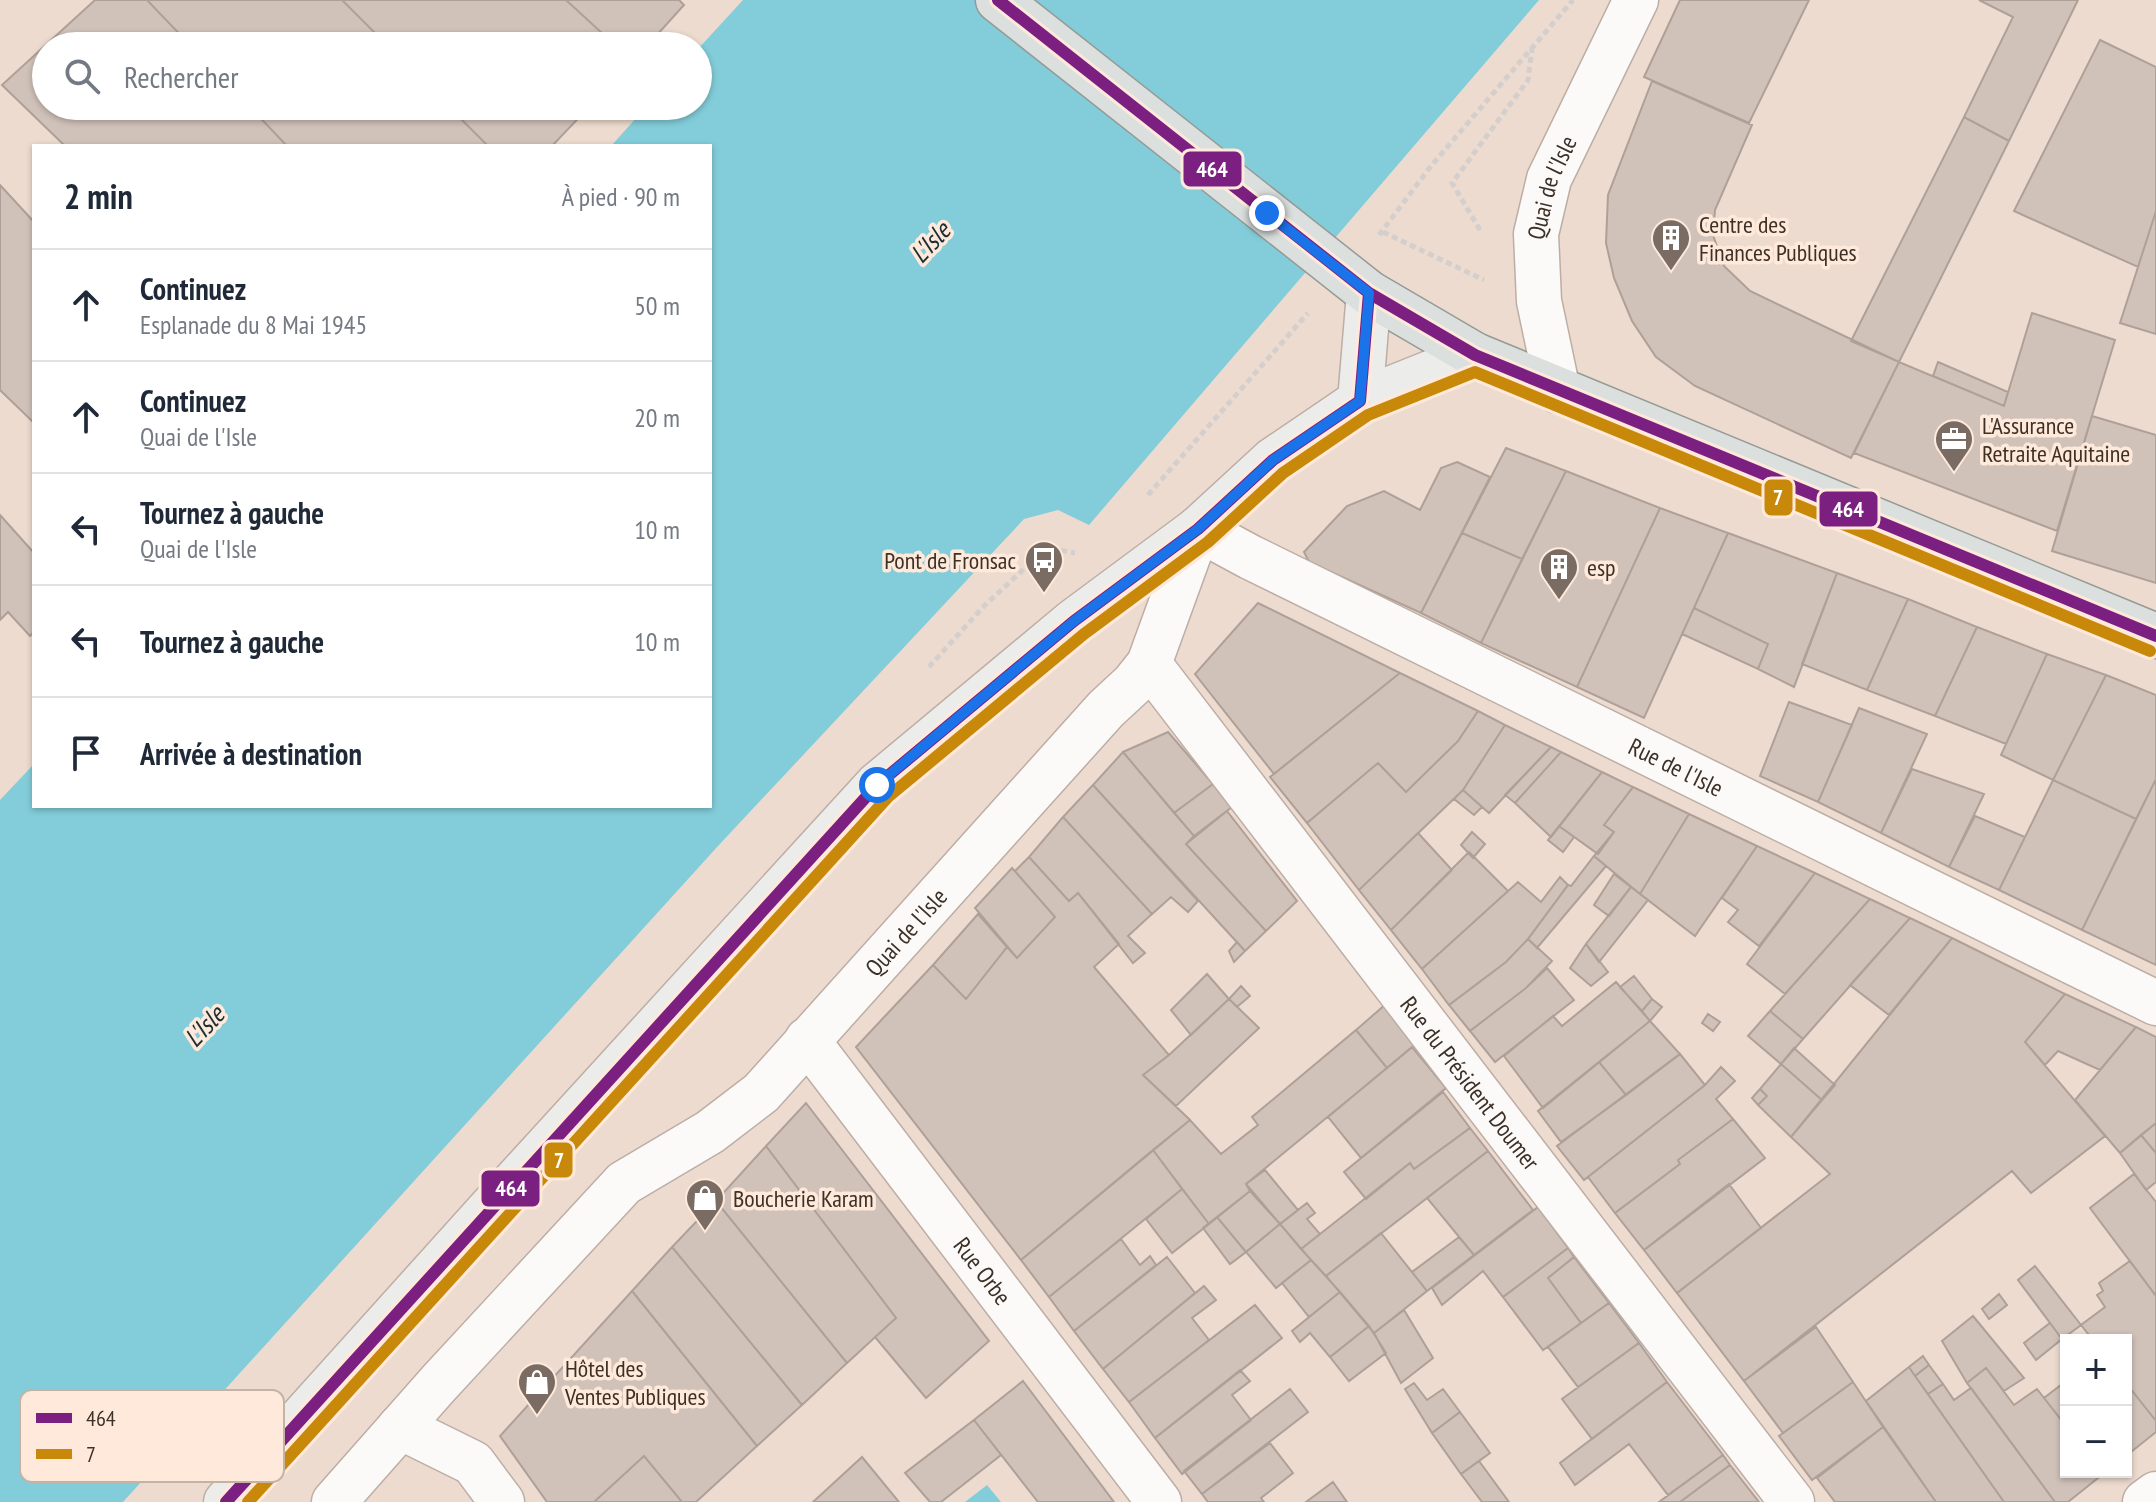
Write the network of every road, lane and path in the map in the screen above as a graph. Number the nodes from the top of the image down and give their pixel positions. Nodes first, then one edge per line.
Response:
1 (998, 0) edge
2 (1573, 0) edge
3 (1636, 0) edge
4 (1533, 48) junction
5 (1483, 234) dead end
6 (1486, 270) dead end
7 (1358, 285) junction
8 (1475, 355) junction
9 (1558, 391) junction
10 (1360, 401) junction
11 (1198, 529) junction
12 (2156, 636) edge
13 (1149, 664) junction
14 (2156, 1003) edge
15 (807, 1040) junction
16 (400, 1427) junction
17 (284, 1437) edge
18 (244, 1482) edge
19 (2156, 1494) edge
20 (226, 1502) edge
21 (334, 1502) edge
22 (502, 1502) edge
23 (1159, 1502) edge
24 (1792, 1502) edge
25 (2145, 1502) edge

1 - 7 main road
2 - 4 path
3 - 9 street, Quai de l'Isle
4 - 5 path
4 - 6 path
7 - 8 main road
7 - 10 main road
8 - 9 main road
8 - 10 main road, Quai de l'Isle
9 - 12 main road
10 - 11 main road, Quai de l'Isle
11 - 13 street, Quai de l'Isle
11 - 14 street, Rue de l'Isle
11 - 17 main road
13 - 15 street, Quai de l'Isle
13 - 24 street, Rue du Président Doumer
15 - 16 street, Quai de l'Isle
15 - 23 street, Rue Orbe
16 - 21 street, Quai de l'Isle
16 - 22 street
18 - 20 main road
19 - 25 street

